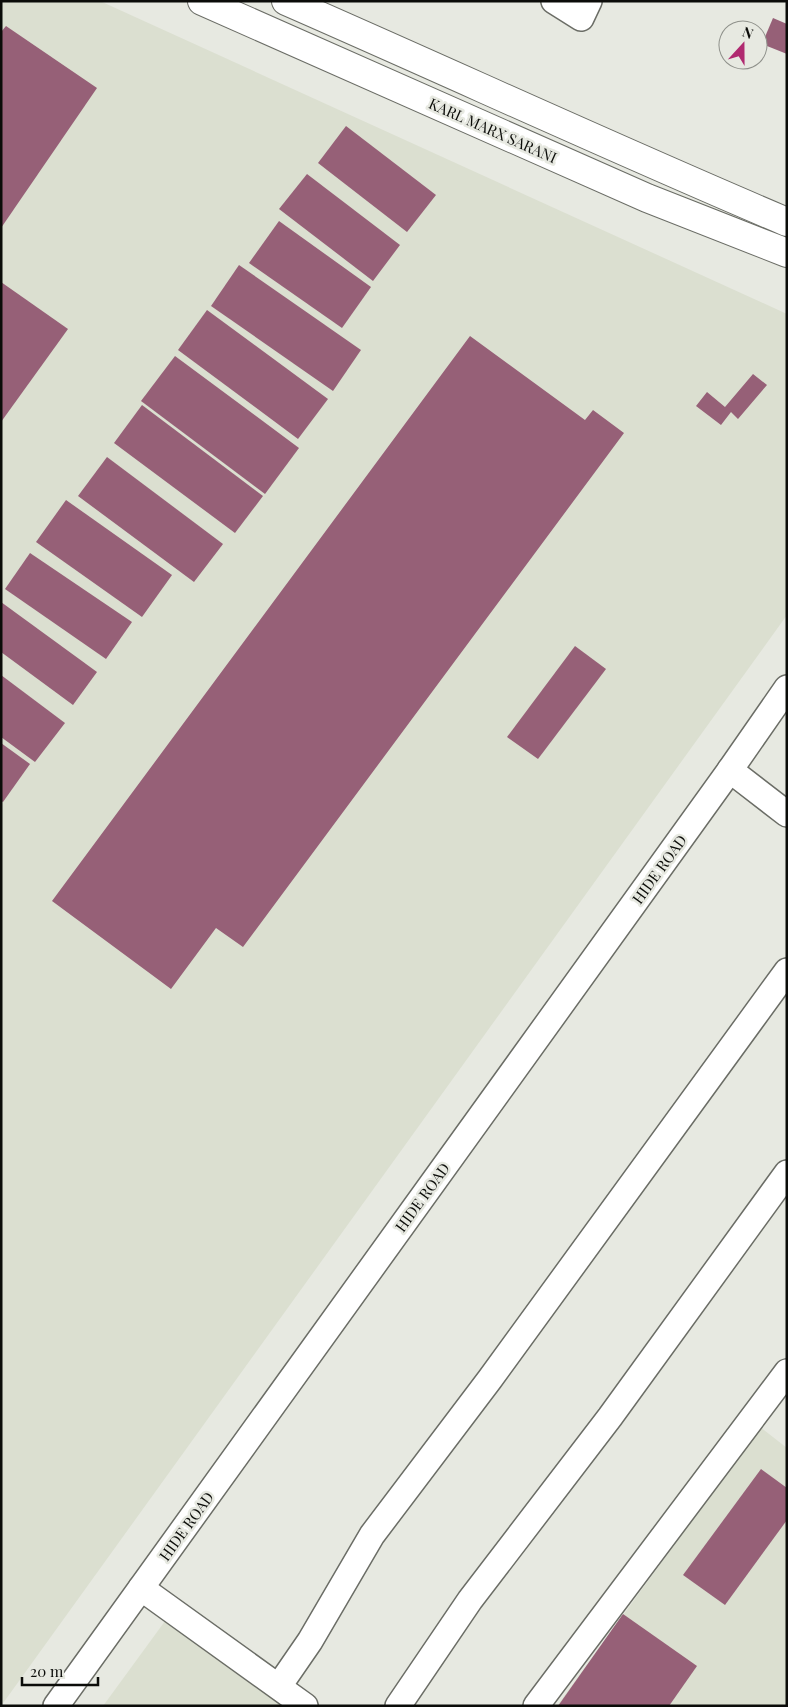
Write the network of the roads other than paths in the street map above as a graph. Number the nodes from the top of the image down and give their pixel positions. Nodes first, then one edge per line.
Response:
1 (202, 1) edge
2 (286, 1) edge
3 (554, 1) edge
4 (589, 1) edge
5 (787, 222) edge
6 (787, 253) edge
7 (787, 688) edge
8 (730, 770) junction
9 (787, 814) edge
10 (787, 971) edge
11 (787, 1173) edge
12 (787, 1372) edge
13 (141, 1588) junction
14 (278, 1686) junction
15 (56, 1706) edge
16 (305, 1706) edge
17 (398, 1706) edge
18 (536, 1706) edge

1 - 6 main road, KARL MARX SARANI
2 - 5 main road
3 - 4 street
7 - 8 street, HIDE ROAD
8 - 9 street
8 - 13 street, HIDE ROAD
10 - 14 street
11 - 17 street
12 - 18 street
13 - 14 street
13 - 15 street, HIDE ROAD
14 - 16 street

